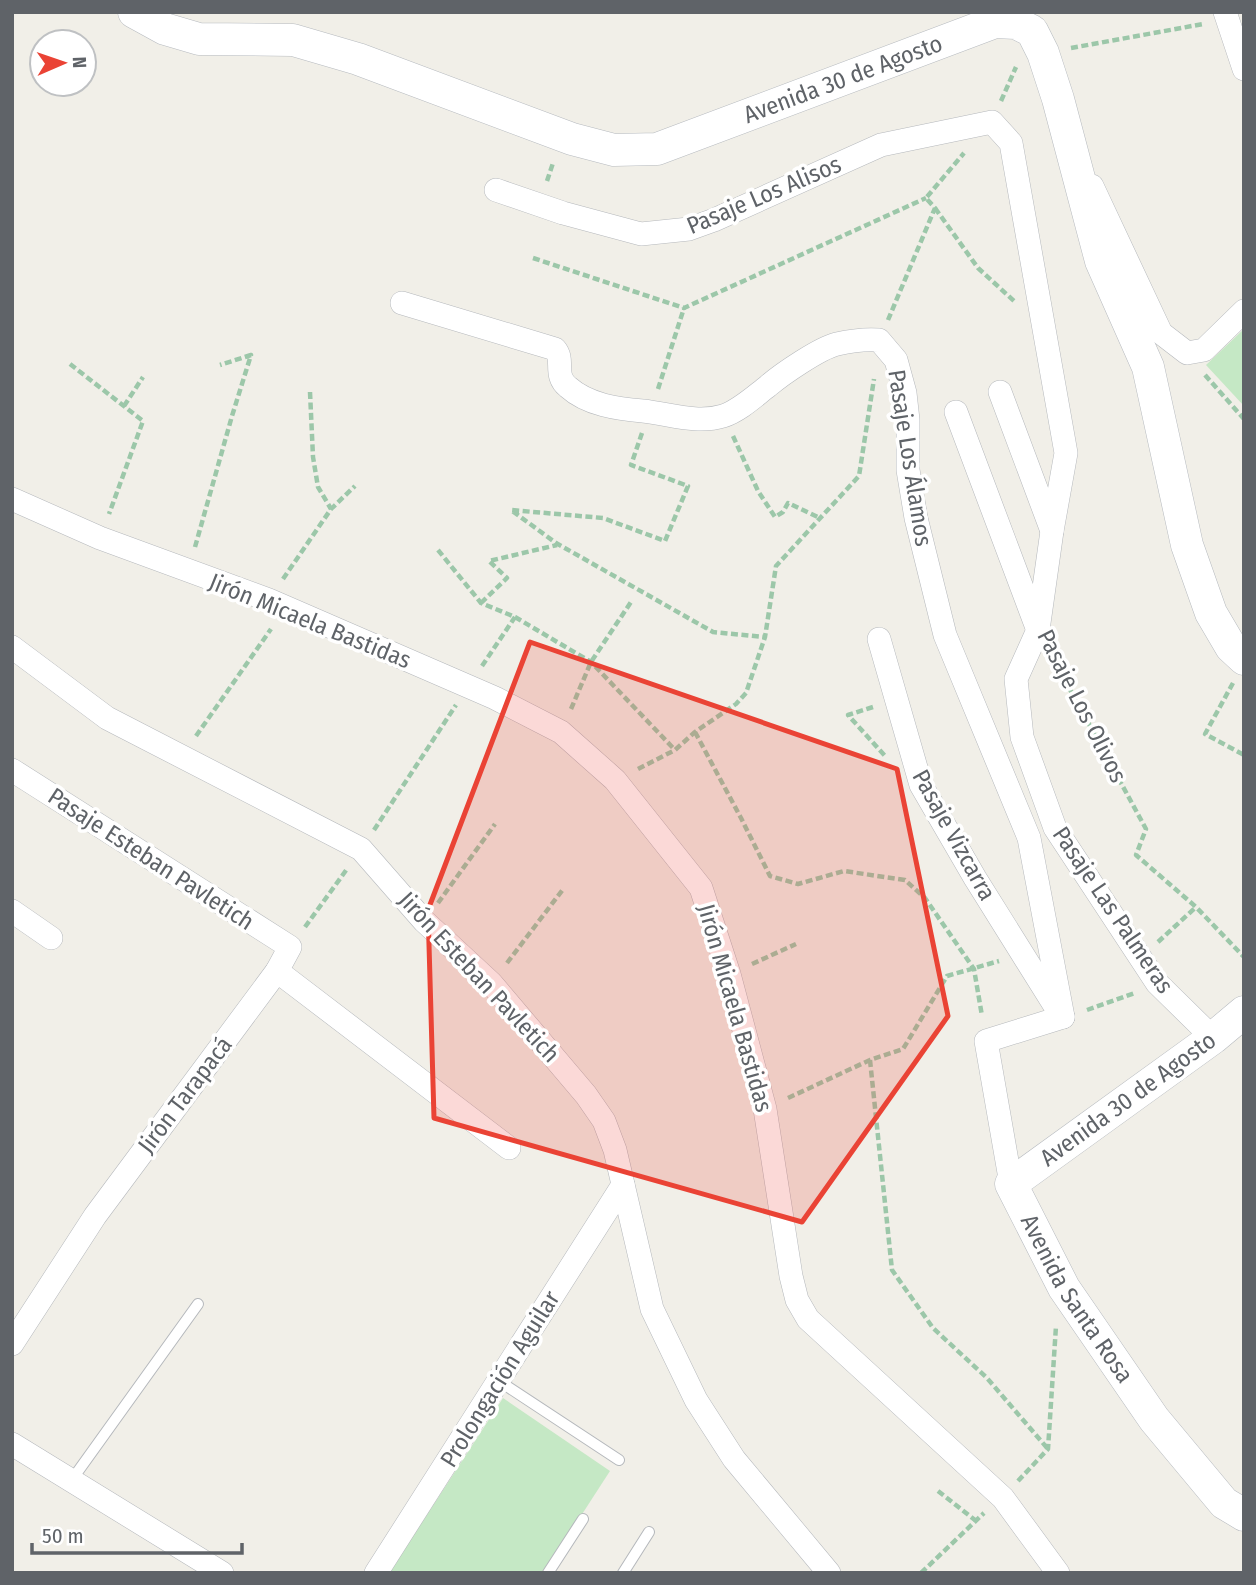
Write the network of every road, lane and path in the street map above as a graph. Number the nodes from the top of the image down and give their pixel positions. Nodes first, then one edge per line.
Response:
1 (134, 12) edge
2 (1227, 16) edge
3 (1037, 42) junction
4 (1244, 69) edge
5 (992, 121) junction
6 (1066, 132) junction
7 (563, 136) junction
8 (496, 190) dead end
9 (926, 198) junction
10 (935, 208) junction
11 (564, 213) junction
12 (533, 258) dead end
13 (402, 303) dead end
14 (684, 308) junction
15 (1244, 311) edge
16 (1046, 330) junction
17 (879, 340) junction
18 (70, 364) dead end
19 (220, 365) dead end
20 (143, 377) dead end
21 (310, 392) dead end
22 (1000, 392) dead end
23 (124, 406) junction
24 (650, 412) junction
25 (956, 412) dead end
26 (724, 416) junction
27 (355, 486) dead end
28 (12, 499) edge
29 (331, 509) junction
30 (820, 518) junction
31 (1052, 531) junction
32 (100, 538) junction
33 (557, 544) junction
34 (438, 550) dead end
35 (189, 572) junction
36 (631, 602) dead end
37 (481, 603) junction
38 (277, 604) junction
39 (515, 617) junction
40 (1038, 630) junction
41 (765, 637) junction
42 (879, 639) dead end
43 (12, 647) edge
44 (591, 662) junction
45 (1240, 667) edge
46 (468, 687) junction
47 (561, 732) junction
48 (695, 733) junction
49 (675, 750) junction
50 (1244, 755) edge
51 (181, 757) junction
52 (12, 770) edge
53 (615, 780) junction
54 (495, 824) dead end
55 (361, 849) junction
56 (564, 888) dead end
57 (1196, 907) junction
58 (12, 911) edge
59 (424, 921) junction
60 (51, 938) dead end
61 (796, 944) dead end
62 (290, 947) junction
63 (1244, 957) edge
64 (1141, 958) junction
65 (974, 969) junction
66 (277, 971) junction
67 (729, 974) junction
68 (491, 983) junction
69 (1157, 983) junction
70 (1244, 1012) edge
71 (1063, 1017) junction
72 (1213, 1038) junction
73 (986, 1041) junction
74 (870, 1060) junction
75 (765, 1109) junction
76 (509, 1149) dead end
77 (1011, 1184) junction
78 (623, 1185) junction
79 (1064, 1288) junction
80 (198, 1304) dead end
81 (12, 1344) edge
82 (499, 1381) junction
83 (12, 1444) edge
84 (1048, 1449) junction
85 (619, 1460) dead end
86 (71, 1482) junction
87 (938, 1491) dead end
88 (1003, 1498) junction
89 (1244, 1515) edge
90 (583, 1519) dead end
91 (975, 1520) junction
92 (649, 1532) dead end
93 (926, 1568) junction
94 (222, 1573) edge
95 (376, 1573) edge
96 (548, 1573) edge
97 (623, 1573) edge
98 (829, 1573) edge
99 (921, 1573) edge
100 (931, 1573) edge
101 (1058, 1573) edge

1 - 7 street, Avenida 30 de Agosto
2 - 3 path
2 - 4 street
3 - 5 path
3 - 6 street
3 - 7 street, Avenida 30 de Agosto
5 - 9 path
5 - 11 street, Pasaje Los Alisos
5 - 16 street, Pasaje Los Olivos
6 - 15 street
6 - 45 street
7 - 11 path
8 - 11 street, Pasaje Los Alisos
9 - 10 path
9 - 14 path
10 - 16 path
10 - 17 path
12 - 14 path
13 - 24 street, Pasaje Los Álamos
14 - 24 path
16 - 31 street, Pasaje Los Olivos
17 - 26 street, Pasaje Los Álamos
17 - 30 path
17 - 71 street, Pasaje Los Álamos
18 - 23 path
19 - 35 path
20 - 23 path
21 - 29 path
22 - 31 street
23 - 32 path
24 - 26 street, Pasaje Los Álamos
24 - 33 path
25 - 40 street
26 - 30 path
27 - 29 path
28 - 32 street, Jirón Micaela Bastidas
29 - 38 path
30 - 41 path
31 - 40 street, Pasaje Los Olivos
32 - 35 street, Jirón Micaela Bastidas
33 - 37 path
33 - 41 path
34 - 37 path
35 - 38 street, Jirón Micaela Bastidas
36 - 44 path
37 - 39 path
38 - 46 street, Jirón Micaela Bastidas
38 - 51 path
39 - 44 path
39 - 46 path
40 - 57 path, Pasaje Los Olivos
40 - 64 street, Pasaje Las Palmeras
41 - 48 path
42 - 71 street, Pasaje Vizcarra
43 - 51 street, Jirón Esteban Pavletich
44 - 47 path
44 - 49 path
45 - 50 path
46 - 47 street, Jirón Micaela Bastidas
46 - 55 path
47 - 53 street, Jirón Micaela Bastidas
48 - 49 path
48 - 65 path
49 - 53 path
51 - 55 street, Jirón Esteban Pavletich
52 - 62 street, Pasaje Esteban Pavletich
53 - 67 street, Jirón Micaela Bastidas
54 - 59 path
55 - 59 street, Jirón Esteban Pavletich
55 - 62 path
56 - 68 path
57 - 63 path, Pasaje Los Olivos
57 - 64 path
58 - 60 street
59 - 68 street, Jirón Esteban Pavletich
61 - 67 path
62 - 66 street, Jirón Tarapacá
64 - 69 street, Pasaje Las Palmeras
65 - 73 path
65 - 74 path
66 - 76 street
66 - 81 street, Jirón Tarapacá
67 - 75 street, Jirón Micaela Bastidas
68 - 78 street, Jirón Esteban Pavletich
69 - 71 path
69 - 72 street, Pasaje Las Palmeras
70 - 72 street, Avenida 30 de Agosto
71 - 73 street
72 - 77 street, Avenida 30 de Agosto
73 - 77 street, Avenida Santa Rosa
74 - 75 path
74 - 84 path
75 - 88 street, Jirón Micaela Bastidas
77 - 79 street, Avenida Santa Rosa
78 - 82 street, Prolongación Aguilar
78 - 98 street, Jirón Esteban Pavletich
79 - 84 path
79 - 89 street, Avenida Santa Rosa
80 - 86 lane
82 - 85 lane
82 - 95 street, Prolongación Aguilar
83 - 86 street
84 - 88 path
86 - 94 street
87 - 91 path
88 - 91 path
88 - 101 street, Jirón Micaela Bastidas
90 - 96 lane
91 - 93 path
92 - 97 lane
93 - 99 path
93 - 100 path

